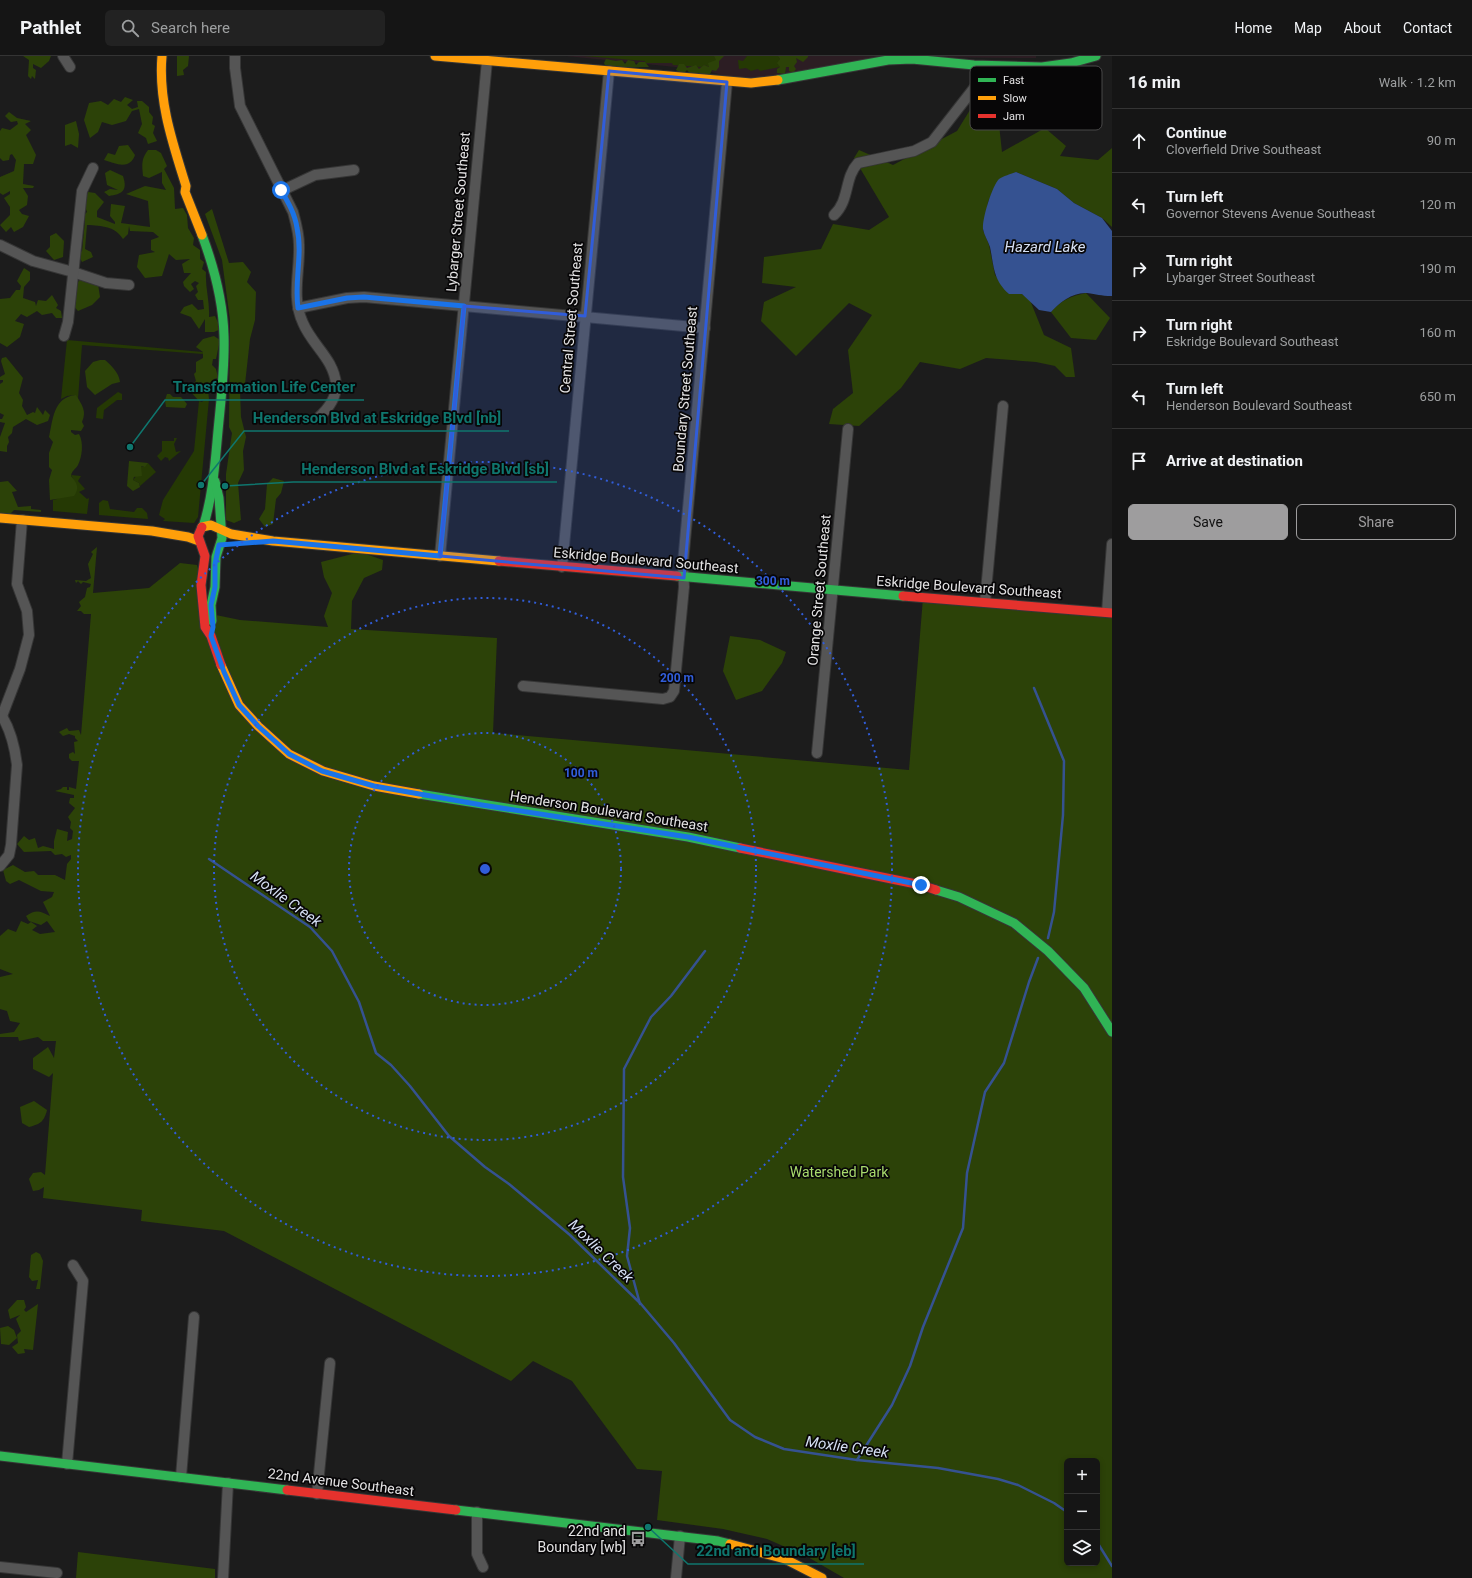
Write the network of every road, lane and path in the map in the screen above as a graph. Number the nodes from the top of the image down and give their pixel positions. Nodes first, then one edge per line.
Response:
1 (63, 56) edge
2 (157, 56) edge
3 (162, 56) edge
4 (235, 56) edge
5 (435, 56) edge
6 (1096, 56) edge
7 (487, 61) junction
8 (988, 66) joint
9 (70, 67) dead end
10 (609, 71) junction
11 (727, 82) junction
12 (970, 92) edge
13 (93, 168) dead end
14 (354, 170) dead end
15 (281, 190) junction
16 (185, 192) junction
17 (834, 215) dead end
18 (0, 245) edge
19 (73, 272) junction
20 (129, 285) dead end
21 (464, 306) junction
22 (298, 308) junction
23 (585, 316) junction
24 (705, 328) junction
25 (64, 336) dead end
26 (1003, 406) dead end
27 (318, 418) dead end
28 (848, 429) dead end
29 (214, 478) junction
30 (0, 518) edge
31 (22, 520) junction
32 (203, 527) junction
33 (152, 531) junction
34 (220, 531) junction
35 (273, 541) junction
36 (200, 543) junction
37 (1112, 544) edge
38 (219, 545) junction
39 (440, 556) junction
40 (562, 567) junction
41 (684, 578) junction
42 (834, 590) junction
43 (985, 602) junction
44 (1109, 612) edge
45 (211, 636) junction
46 (523, 686) dead end
47 (1, 717) edge
48 (817, 753) dead end
49 (0, 866) edge
50 (1112, 1032) edge
51 (73, 1265) dead end
52 (194, 1317) dead end
53 (330, 1363) dead end
54 (0, 1456) edge
55 (67, 1464) junction
56 (181, 1477) junction
57 (228, 1483) junction
58 (317, 1494) junction
59 (477, 1512) junction
60 (680, 1536) junction
61 (0, 1567) edge
62 (483, 1567) dead end
63 (57, 1573) dead end
64 (223, 1578) edge
65 (676, 1578) edge
66 (822, 1578) edge

1 - 9 street
2 - 16 street
3 - 16 street
4 - 15 street
5 - 7 street
6 - 8 street
7 - 10 street
7 - 21 street, Lybarger Street Southeast
8 - 11 street
10 - 11 street
10 - 23 street, Central Street Southeast
11 - 24 street, Boundary Street Southeast
12 - 17 street
13 - 19 street
14 - 15 street
15 - 22 street
16 - 29 street
18 - 19 street
19 - 20 street
19 - 25 street
21 - 22 street
21 - 23 street
21 - 39 street, Lybarger Street Southeast
22 - 27 street
23 - 24 street
23 - 40 street, Central Street Southeast
24 - 41 street, Boundary Street Southeast
26 - 43 street
28 - 42 street, Orange Street Southeast
29 - 32 street
29 - 34 street
30 - 31 street
31 - 33 street
31 - 47 street
32 - 33 street
32 - 34 street
32 - 36 street
33 - 36 street
34 - 35 street, Eskridge Boulevard Southeast
34 - 38 street
35 - 38 street, Eskridge Boulevard Southeast
35 - 39 street, Eskridge Boulevard Southeast
36 - 38 street
36 - 45 street, Henderson Boulevard Southeast
37 - 44 street
38 - 45 street, Henderson Boulevard Southeast
39 - 40 street, Eskridge Boulevard Southeast
40 - 41 street, Eskridge Boulevard Southeast
41 - 42 street, Eskridge Boulevard Southeast
41 - 46 street, Boundary Street Southeast
42 - 43 street, Eskridge Boulevard Southeast
42 - 48 street, Orange Street Southeast
43 - 44 street, Eskridge Boulevard Southeast
45 - 50 street, Henderson Boulevard Southeast
47 - 49 street
51 - 55 street
52 - 56 street
53 - 58 street
54 - 55 street, 22nd Avenue Southeast
55 - 56 street, 22nd Avenue Southeast
56 - 57 street, 22nd Avenue Southeast
57 - 58 street, 22nd Avenue Southeast
57 - 64 street
58 - 59 street, 22nd Avenue Southeast
59 - 60 street, 22nd Avenue Southeast
59 - 62 street
60 - 65 street
60 - 66 street, 22nd Avenue Southeast
61 - 63 street

